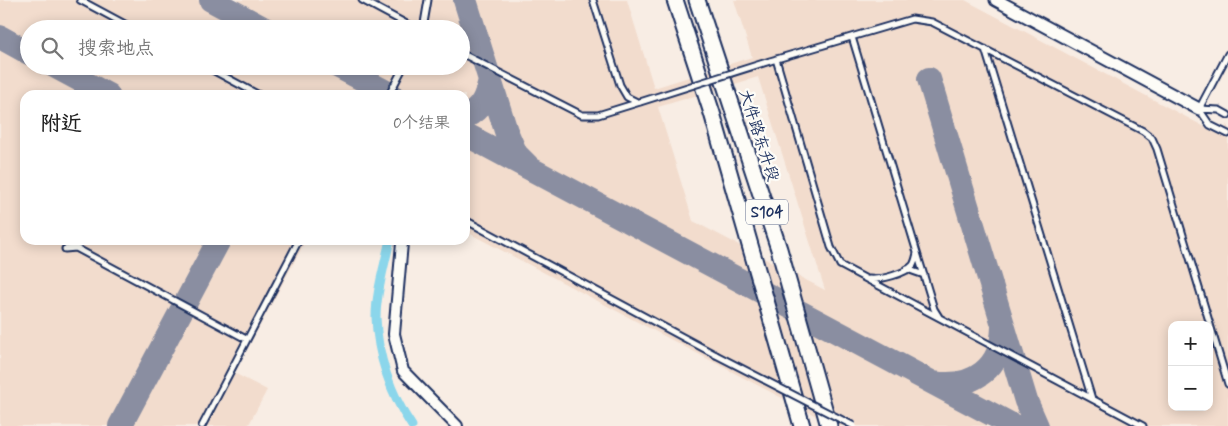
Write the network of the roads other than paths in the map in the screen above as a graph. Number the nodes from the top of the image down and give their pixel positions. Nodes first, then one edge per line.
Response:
1 (80, 0) edge
2 (362, 0) edge
3 (428, 0) edge
4 (593, 0) edge
5 (675, 0) edge
6 (698, 0) edge
7 (996, 0) edge
8 (117, 20) edge
9 (399, 20) edge
10 (425, 20) edge
11 (852, 37) junction
12 (985, 49) junction
13 (1228, 54) edge
14 (470, 58) edge
15 (773, 60) junction
16 (222, 75) edge
17 (399, 75) edge
18 (251, 90) edge
19 (391, 90) edge
20 (640, 102) junction
21 (1199, 109) junction
22 (1228, 115) edge
23 (1228, 134) edge
24 (470, 223) edge
25 (296, 245) edge
26 (402, 245) edge
27 (65, 249) dead end
28 (917, 252) junction
29 (906, 269) junction
30 (924, 275) junction
31 (866, 279) junction
32 (943, 321) junction
33 (246, 339) junction
34 (1228, 384) edge
35 (1092, 399) junction
36 (202, 426) edge
37 (457, 426) edge
38 (802, 426) edge
39 (829, 426) edge
40 (854, 426) edge
41 (1143, 426) edge

1 - 8 lane
2 - 9 lane
3 - 10 lane
4 - 20 lane
5 - 38 main road, S104
6 - 39 main road, 大件路东升段 / S104
7 - 21 street
11 - 12 lane
11 - 15 lane
11 - 28 lane
12 - 34 lane
12 - 35 lane
13 - 21 lane
14 - 20 lane
15 - 20 lane, bridge
15 - 31 lane
16 - 18 lane
17 - 19 lane
21 - 22 lane
21 - 23 lane
24 - 40 lane, bridge
25 - 33 lane
26 - 37 street
27 - 33 lane
28 - 29 lane
28 - 30 lane
29 - 30 lane
29 - 31 lane
30 - 32 lane
31 - 32 lane
32 - 35 lane
33 - 36 lane
35 - 41 lane

